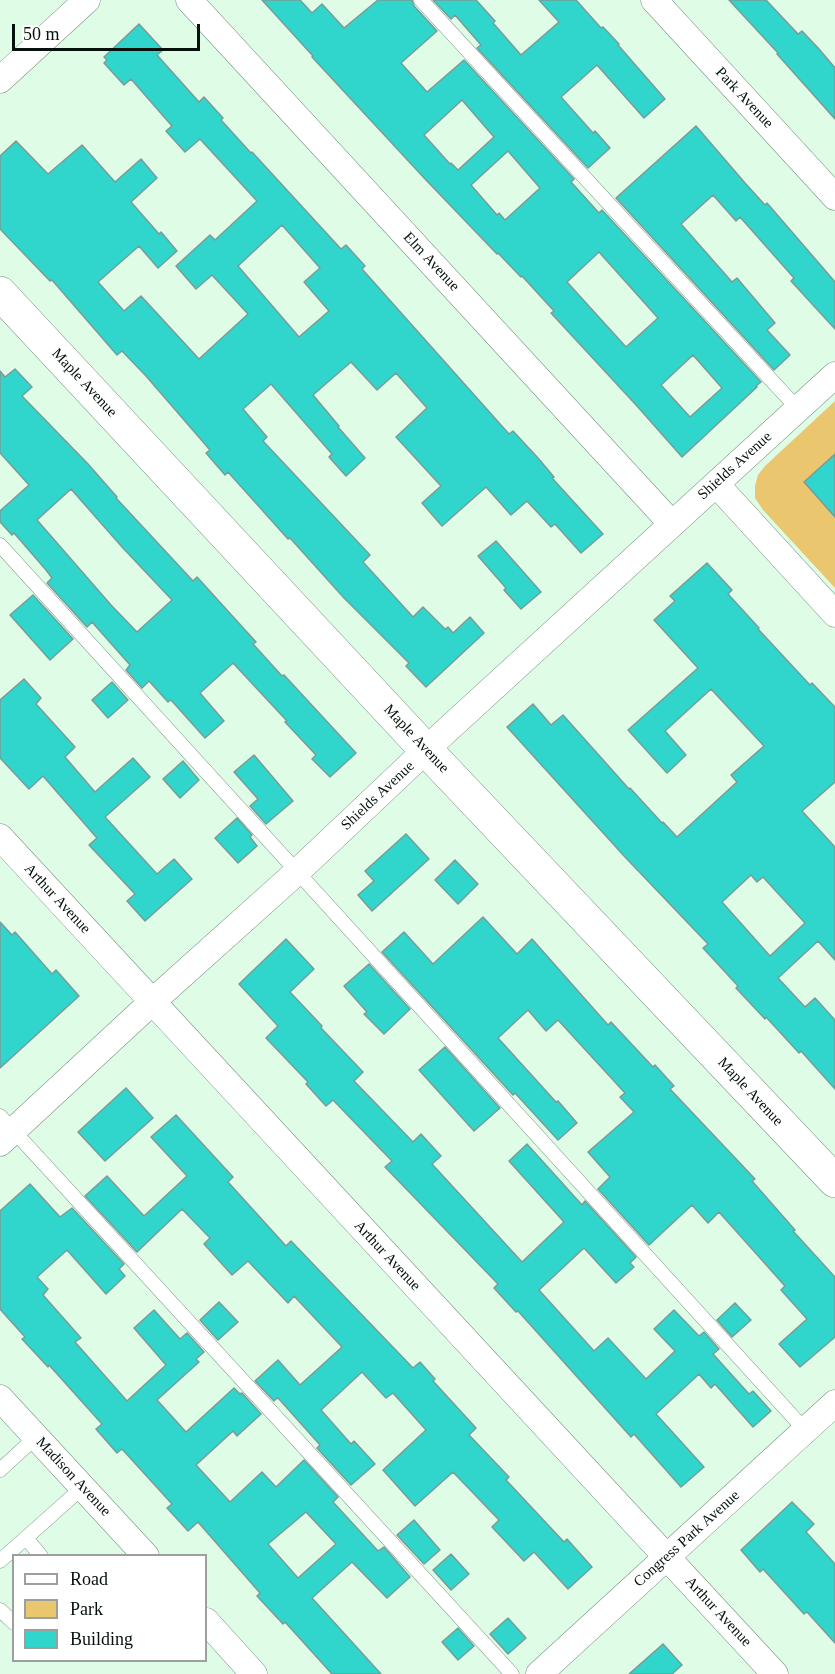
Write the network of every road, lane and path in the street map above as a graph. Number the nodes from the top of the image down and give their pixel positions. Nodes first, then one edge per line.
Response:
1 (87, 0) edge
2 (189, 0) edge
3 (421, 0) edge
4 (654, 0) edge
5 (0, 80) edge
6 (835, 197) edge
7 (0, 293) edge
8 (835, 375) edge
9 (798, 409) junction
10 (716, 484) junction
11 (672, 524) junction
12 (0, 545) edge
13 (835, 614) edge
14 (426, 750) junction
15 (0, 837) edge
16 (298, 871) junction
17 (152, 1002) junction
18 (5, 1130) edge
19 (835, 1181) edge
20 (0, 1398) edge
21 (835, 1403) edge
22 (805, 1430) junction
23 (36, 1437) junction
24 (0, 1470) edge
25 (83, 1487) junction
26 (26, 1538) junction
27 (39, 1554) edge
28 (144, 1554) edge
29 (667, 1557) junction
30 (0, 1561) edge
31 (0, 1610) edge
32 (12, 1621) edge
33 (207, 1622) edge
34 (254, 1674) edge
35 (512, 1674) edge
36 (539, 1674) edge
37 (775, 1674) edge

1 - 5 street
2 - 11 street, Elm Avenue
3 - 9 lane
4 - 6 street, Park Avenue
7 - 14 street, Maple Avenue
8 - 9 street, Shields Avenue
9 - 10 street, Shields Avenue
10 - 11 street, Shields Avenue
10 - 13 street
11 - 14 street, Shields Avenue
12 - 16 lane
14 - 16 street, Shields Avenue
14 - 19 street, Maple Avenue
15 - 17 street, Arthur Avenue
16 - 17 street, Shields Avenue
16 - 22 lane
17 - 18 street, Shields Avenue
17 - 29 street, Arthur Avenue
18 - 35 lane
20 - 23 street, Madison Avenue
21 - 22 street, Congress Park Avenue
22 - 29 street, Congress Park Avenue
23 - 24 lane
23 - 25 street, Madison Avenue
25 - 26 lane
25 - 28 street, Madison Avenue
26 - 27 lane
26 - 30 lane
29 - 36 street, Congress Park Avenue
29 - 37 street, Arthur Avenue
31 - 32 lane
33 - 34 street

